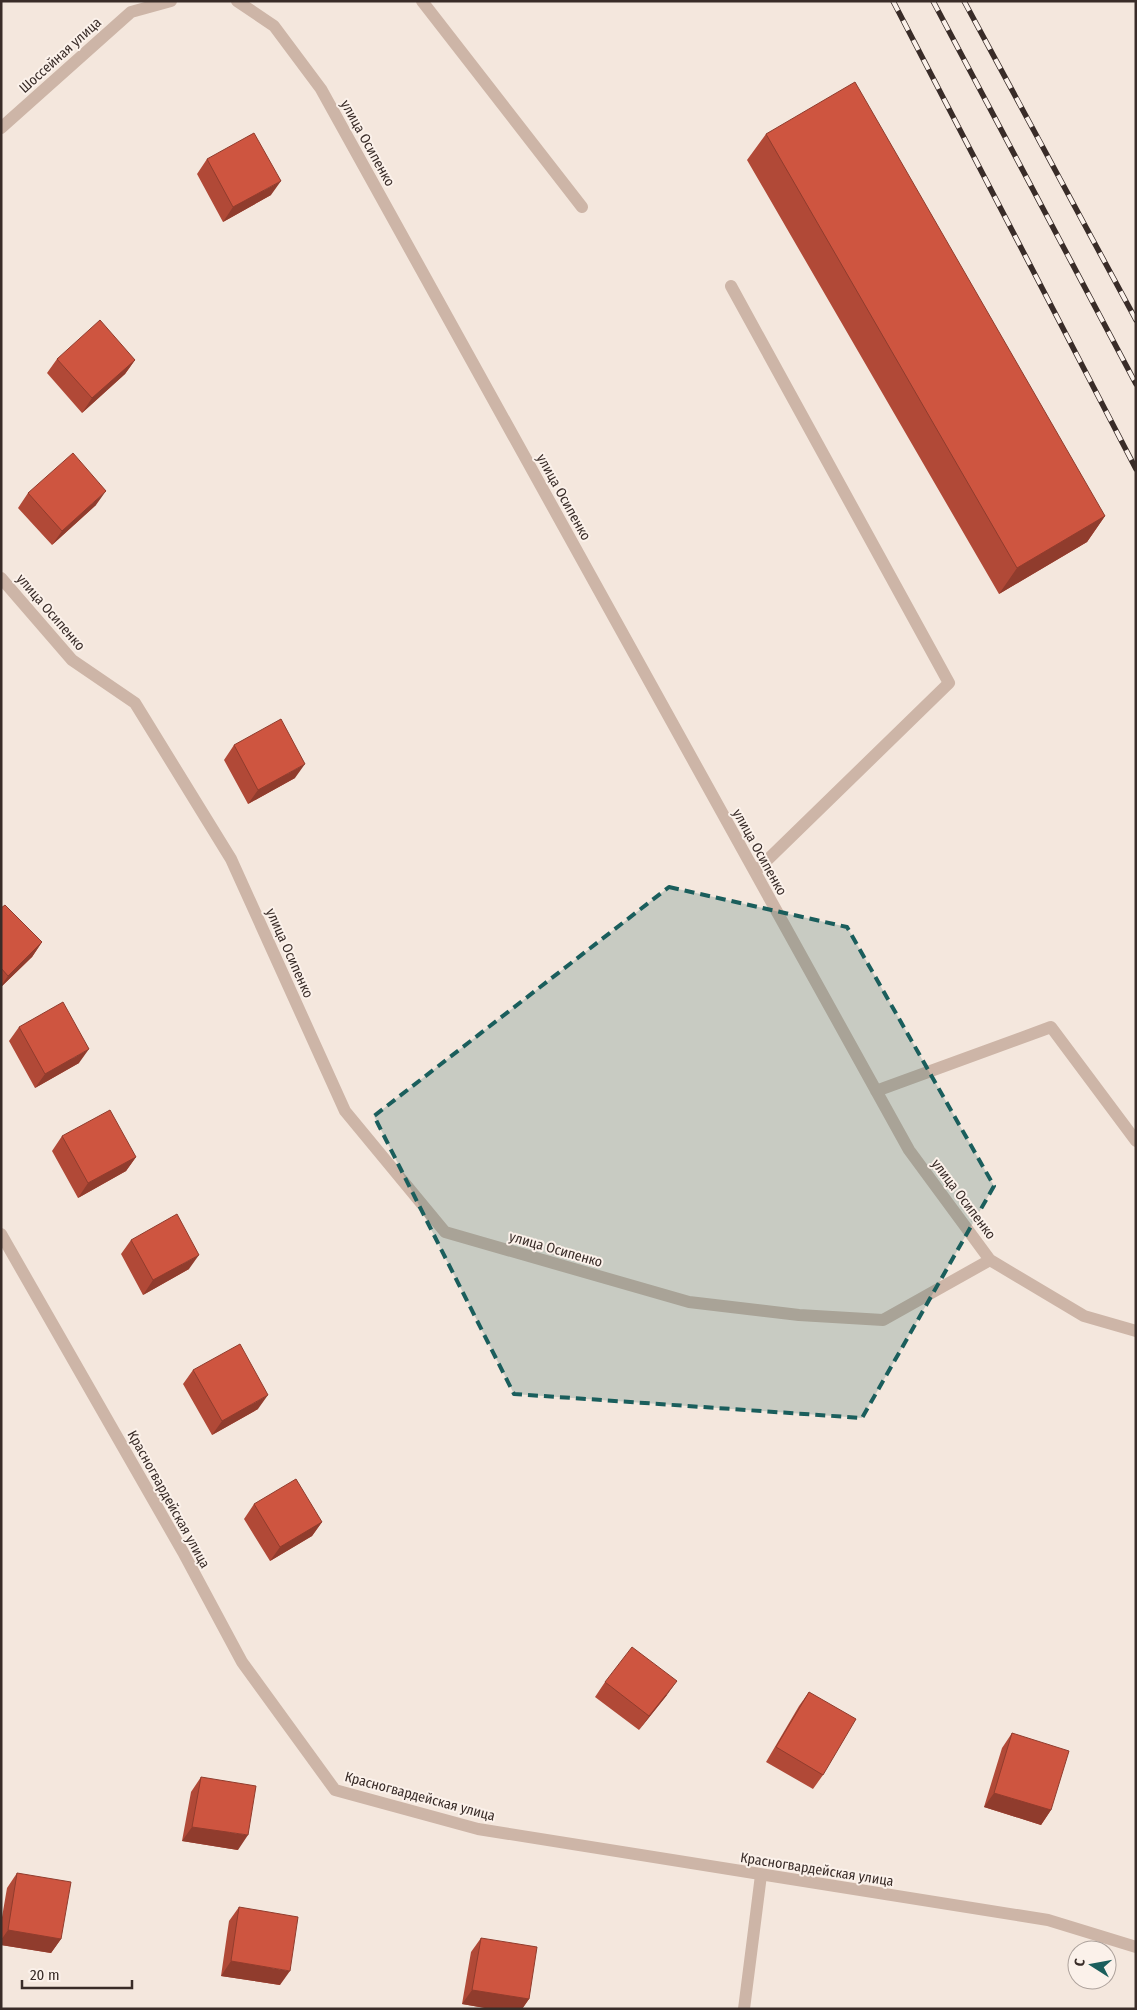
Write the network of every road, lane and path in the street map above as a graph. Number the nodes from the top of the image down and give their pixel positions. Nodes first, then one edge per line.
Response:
1 (171, 1) edge
2 (237, 1) edge
3 (422, 1) edge
4 (1, 128) edge
5 (582, 207) dead end
6 (730, 286) dead end
7 (1, 578) edge
8 (754, 872) junction
9 (876, 1091) junction
10 (1136, 1141) edge
11 (1, 1234) edge
12 (990, 1260) junction
13 (1136, 1331) edge
14 (761, 1875) junction
15 (1136, 1947) edge
16 (744, 2009) edge

1 - 4 street, Шоссейная улица
2 - 8 street, улица Осипенко
3 - 5 street
6 - 8 street
7 - 12 street, улица Осипенко
8 - 9 street, улица Осипенко
9 - 10 street
9 - 12 street, улица Осипенко
11 - 14 street, Красногвардейская улица
12 - 13 street
14 - 15 street, Красногвардейская улица
14 - 16 street

